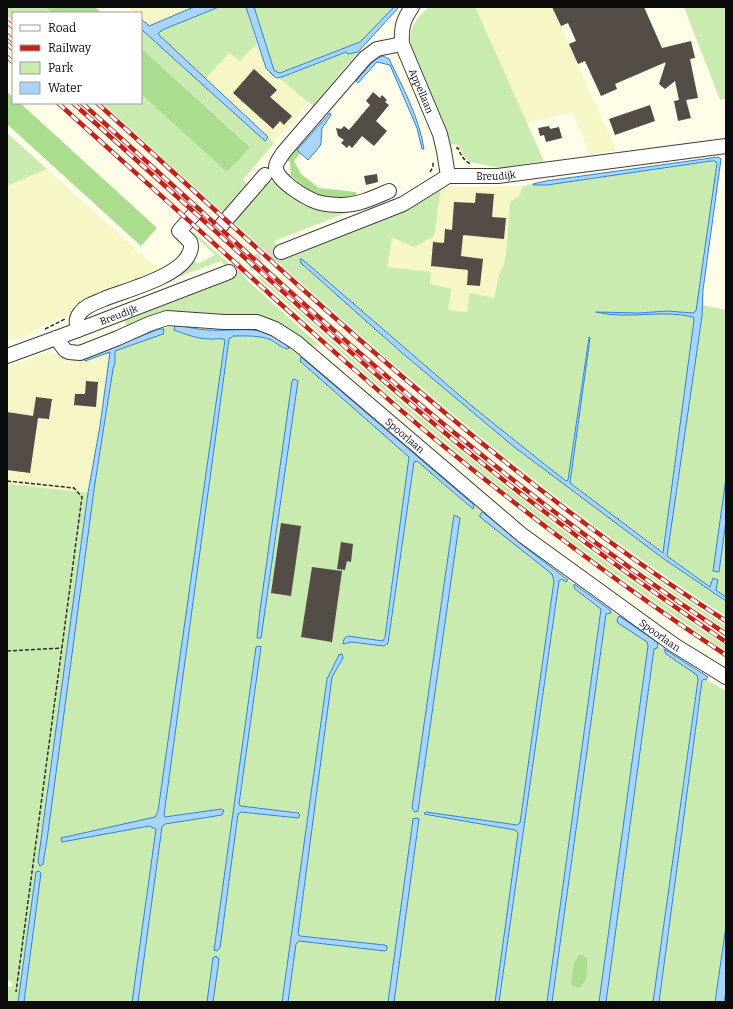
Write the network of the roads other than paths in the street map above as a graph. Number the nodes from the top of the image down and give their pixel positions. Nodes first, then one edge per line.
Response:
1 (412, 7) edge
2 (402, 44) junction
3 (726, 146) edge
4 (266, 172) junction
5 (448, 176) junction
6 (389, 191) dead end
7 (195, 212) dead end
8 (220, 227) dead end
9 (281, 252) tunnel mouth
10 (229, 272) tunnel mouth
11 (78, 330) junction
12 (56, 338) junction
13 (7, 356) edge
14 (726, 677) edge

1 - 2 street, Appellaan
2 - 4 street
2 - 5 street, Appellaan
3 - 5 street, Breudijk
4 - 6 street
4 - 8 street
5 - 9 street
7 - 11 street
10 - 11 street, Breudijk
11 - 12 street, Breudijk
12 - 13 street, Breudijk
12 - 14 street, Spoorlaan

